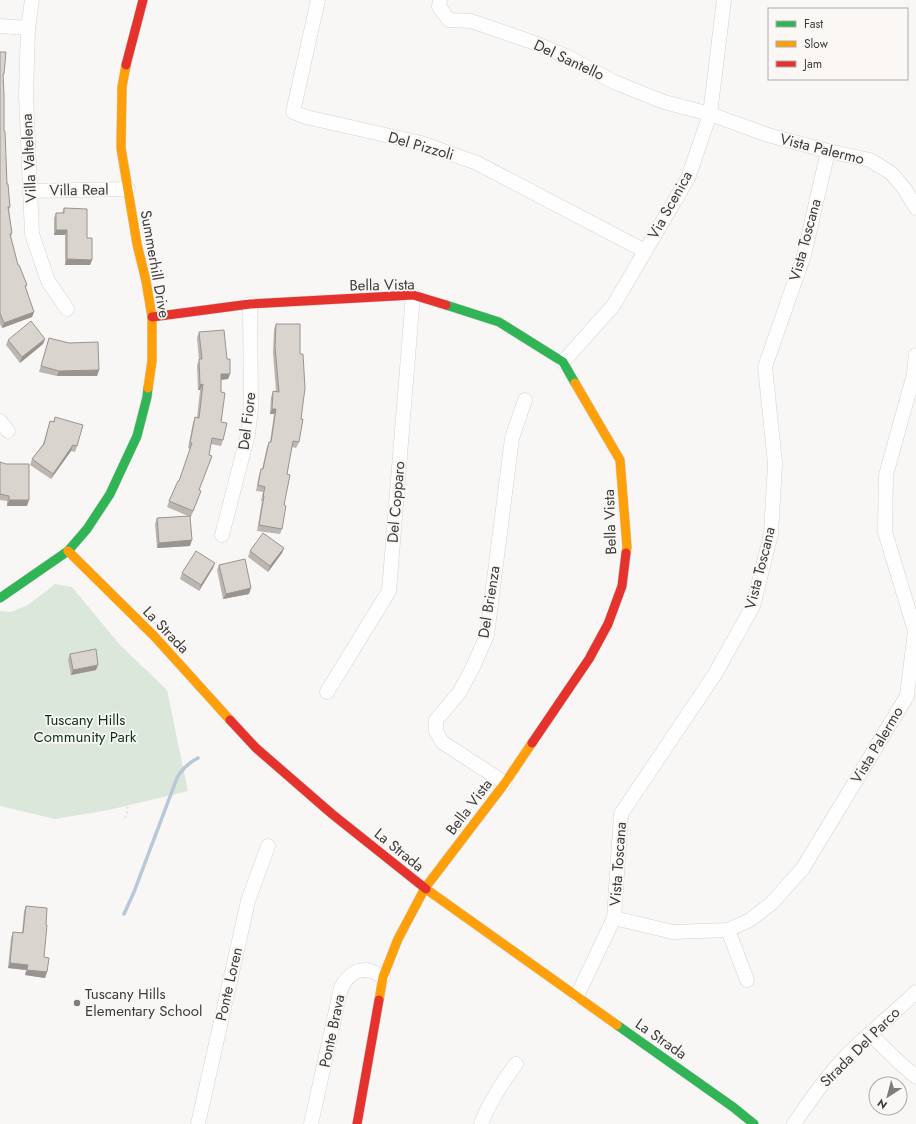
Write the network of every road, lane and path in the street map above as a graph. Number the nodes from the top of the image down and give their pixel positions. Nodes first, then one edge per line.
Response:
1 (32, 0) edge
2 (143, 0) edge
3 (318, 0) edge
4 (440, 0) edge
5 (724, 0) edge
6 (0, 26) edge
7 (28, 28) junction
8 (710, 114) junction
9 (828, 151) junction
10 (128, 189) junction
11 (31, 191) junction
12 (916, 208) edge
13 (645, 252) junction
14 (413, 295) junction
15 (250, 304) junction
16 (67, 309) dead end
17 (152, 317) junction
18 (916, 355) edge
19 (563, 362) junction
20 (915, 374) edge
21 (526, 400) dead end
22 (222, 535) dead end
23 (68, 551) junction
24 (0, 598) edge
25 (73, 658) edge
26 (42, 663) dead end
27 (96, 665) edge
28 (85, 673) junction
29 (68, 674) junction
30 (44, 677) junction
31 (0, 685) edge
32 (131, 689) dead end
33 (327, 692) dead end
34 (111, 693) junction
35 (89, 696) junction
36 (505, 783) junction
37 (124, 820) dead end
38 (268, 846) dead end
39 (424, 888) junction
40 (614, 918) junction
41 (728, 930) junction
42 (383, 977) junction
43 (747, 980) dead end
44 (916, 992) edge
45 (577, 996) junction
46 (870, 1034) junction
47 (516, 1064) dead end
48 (916, 1078) edge
49 (198, 1124) edge
50 (311, 1124) edge
51 (356, 1124) edge
52 (481, 1124) edge
53 (754, 1124) edge
54 (794, 1124) edge

1 - 7 street, Villa Valtelena
2 - 10 street, Summerhill Drive
3 - 13 street, Del Pizzoli
4 - 8 street, Del Santello
5 - 8 street, Via Scenica
6 - 7 street
7 - 11 street, Villa Valtelena
8 - 9 street, Vista Palermo
8 - 13 street, Via Scenica
9 - 12 street, Vista Palermo
9 - 40 street, Vista Toscana
10 - 11 street, Villa Real
10 - 17 street, Summerhill Drive
11 - 16 street, Villa Valtelena
13 - 19 street, Via Scenica
14 - 15 street, Bella Vista
14 - 19 street, Bella Vista
14 - 33 street, Del Copparo
15 - 17 street, Bella Vista
15 - 22 street, Del Fiore
17 - 23 street, Summerhill Drive
18 - 20 street, Vista Palermo
19 - 36 street, Bella Vista
20 - 41 street, Vista Palermo
21 - 36 street, Del Brienza
23 - 24 street, Summerhill Drive
23 - 39 street, La Strada
25 - 29 path
26 - 30 path
27 - 28 path
28 - 29 path
28 - 35 path
29 - 30 path
29 - 35 path
30 - 31 path
32 - 34 path
34 - 35 path
34 - 37 path
36 - 39 street, Bella Vista
38 - 49 street, Ponte Loren
39 - 42 street, Bella Vista
39 - 45 street, La Strada
40 - 41 street, Vista Palermo
40 - 45 street, Vista Toscana
41 - 43 street
42 - 50 street, Ponte Brava
42 - 51 street, Bella Vista
44 - 46 street, Strada Del Parco
45 - 53 street, La Strada
46 - 48 street
46 - 54 street, Strada Del Parco
47 - 52 street

